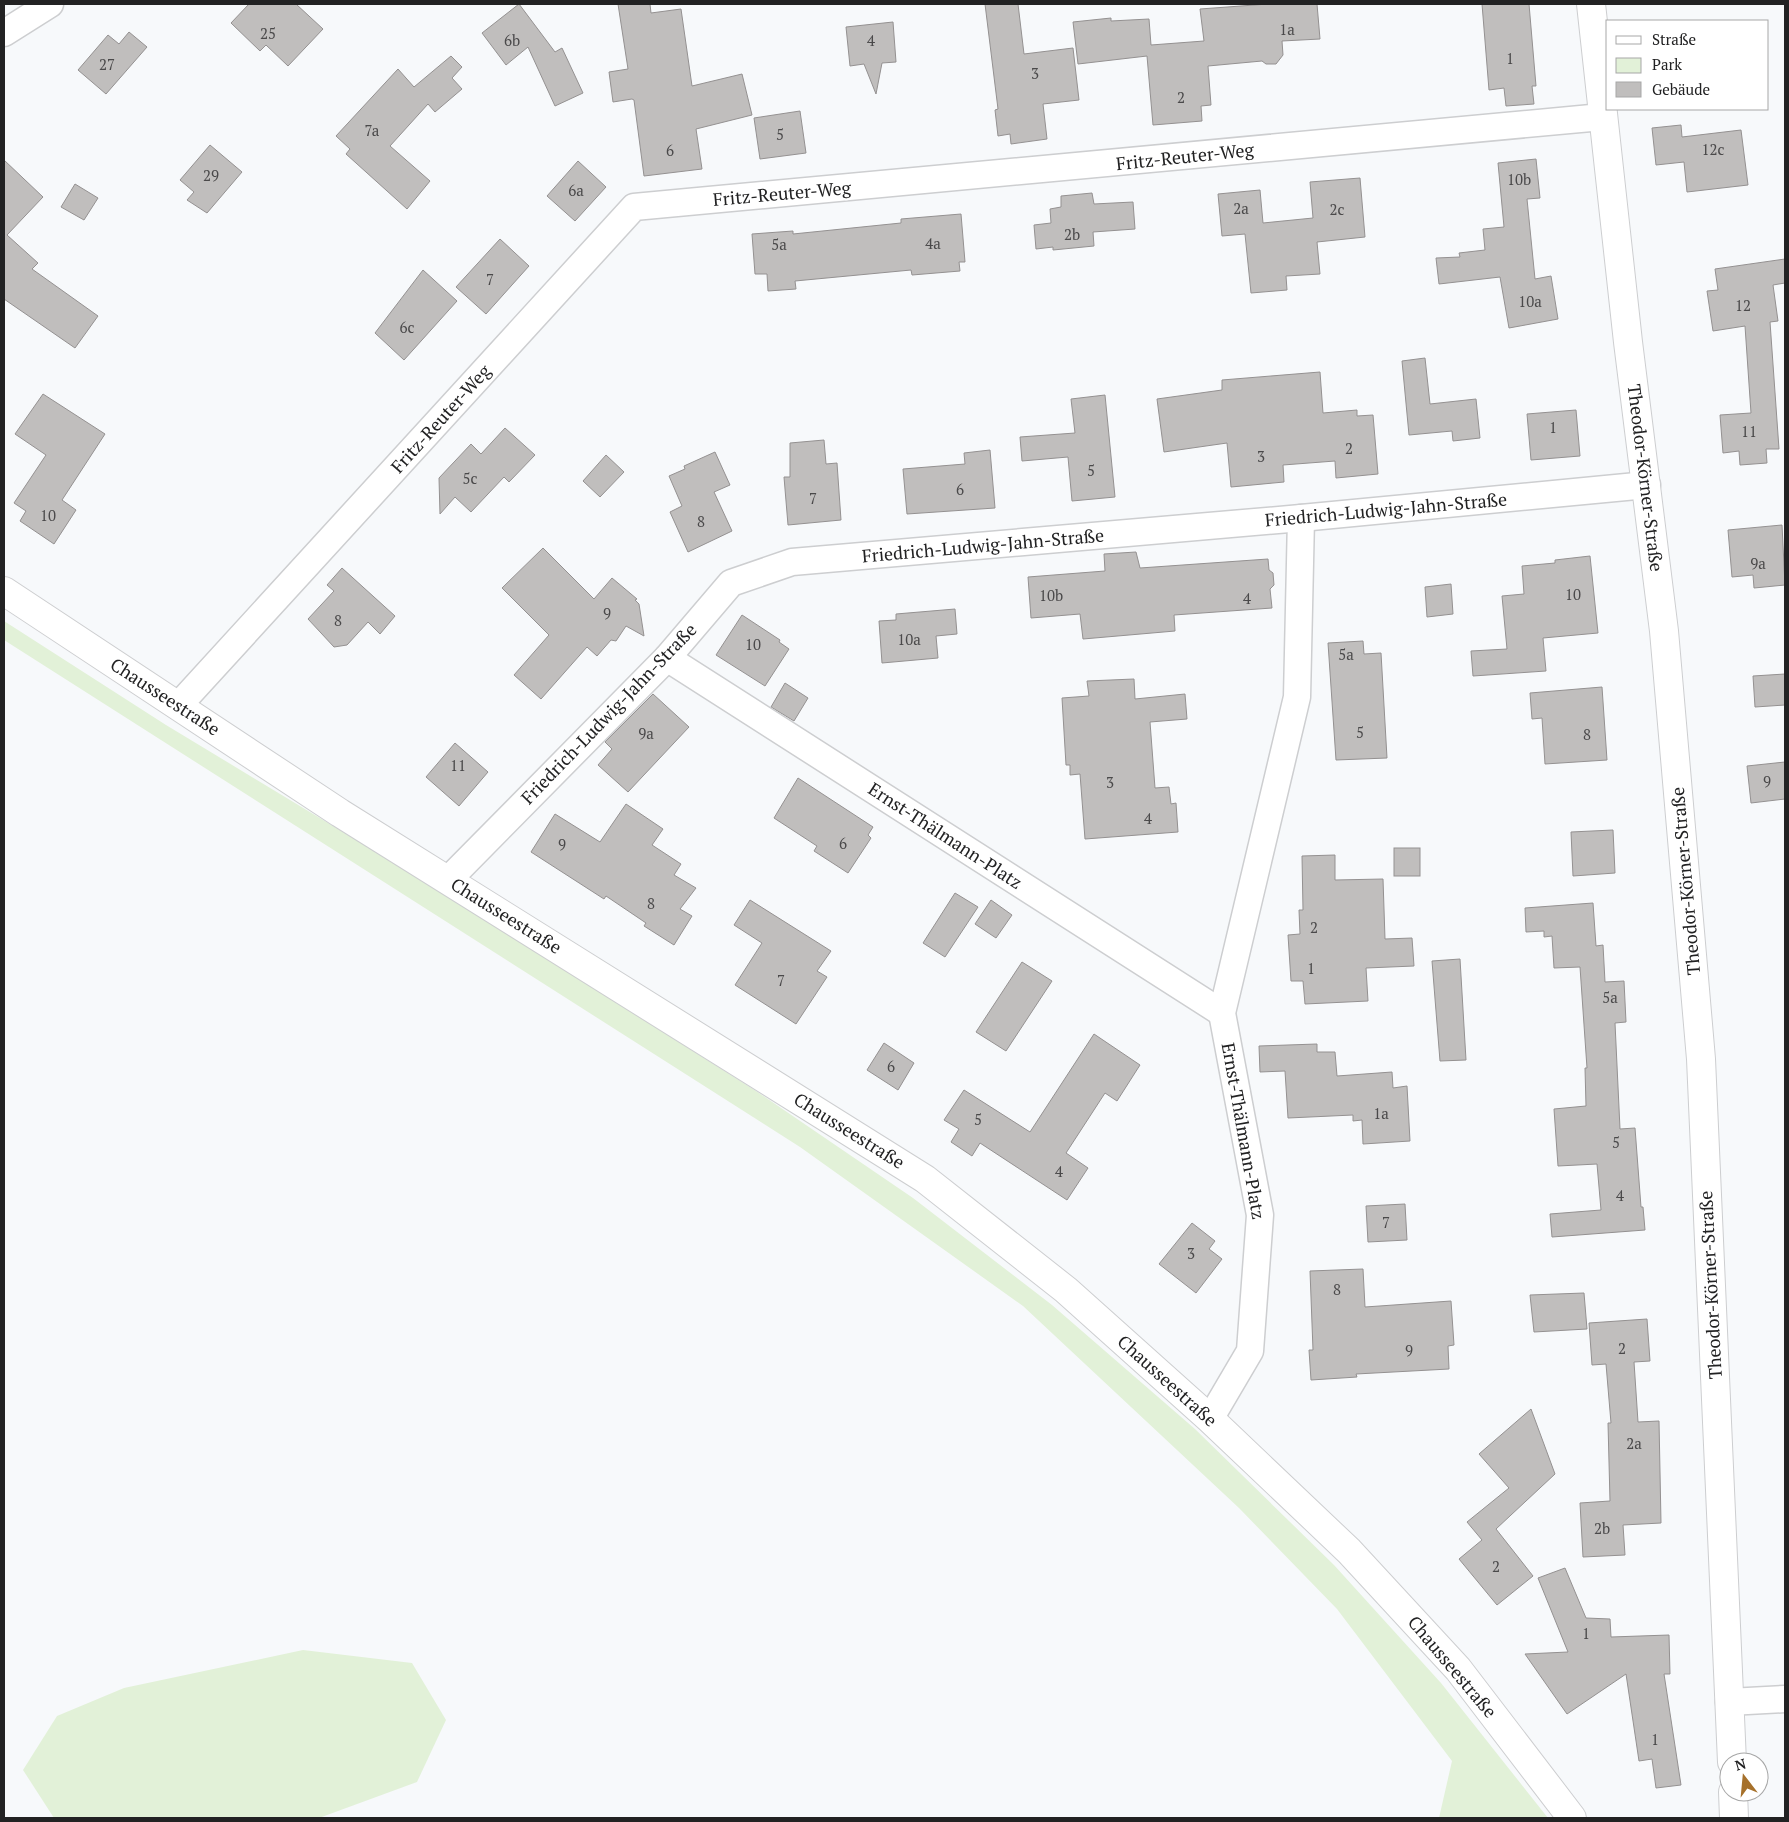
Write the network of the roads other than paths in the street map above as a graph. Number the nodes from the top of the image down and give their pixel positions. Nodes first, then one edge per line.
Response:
1 (50, 4) edge
2 (1591, 4) edge
3 (4, 33) edge
4 (1602, 117) junction
5 (1647, 485) junction
6 (1301, 518) junction
7 (4, 591) edge
8 (668, 658) junction
9 (178, 706) junction
10 (448, 880) junction
11 (1222, 1013) junction
12 (1210, 1419) junction
13 (1785, 1700) edge
14 (1730, 1702) junction
15 (1732, 1752) edge
16 (1733, 1802) edge
17 (1572, 1818) edge
18 (1734, 1818) edge

1 - 3 street
2 - 4 main road, Theodor-Körner-Straße
4 - 5 main road, Theodor-Körner-Straße
4 - 9 street, Fritz-Reuter-Weg
5 - 6 street, Friedrich-Ludwig-Jahn-Straße
5 - 14 main road, Theodor-Körner-Straße
6 - 8 street, Friedrich-Ludwig-Jahn-Straße
6 - 11 street, Ernst-Thälmann-Platz
7 - 9 main road, Chausseestraße
8 - 10 street, Friedrich-Ludwig-Jahn-Straße
8 - 11 street, Ernst-Thälmann-Platz
9 - 10 main road, Chausseestraße
10 - 12 main road, Chausseestraße
11 - 12 street, Ernst-Thälmann-Platz
12 - 17 main road, Chausseestraße
13 - 14 street
14 - 15 main road, Theodor-Körner-Straße
16 - 18 main road

